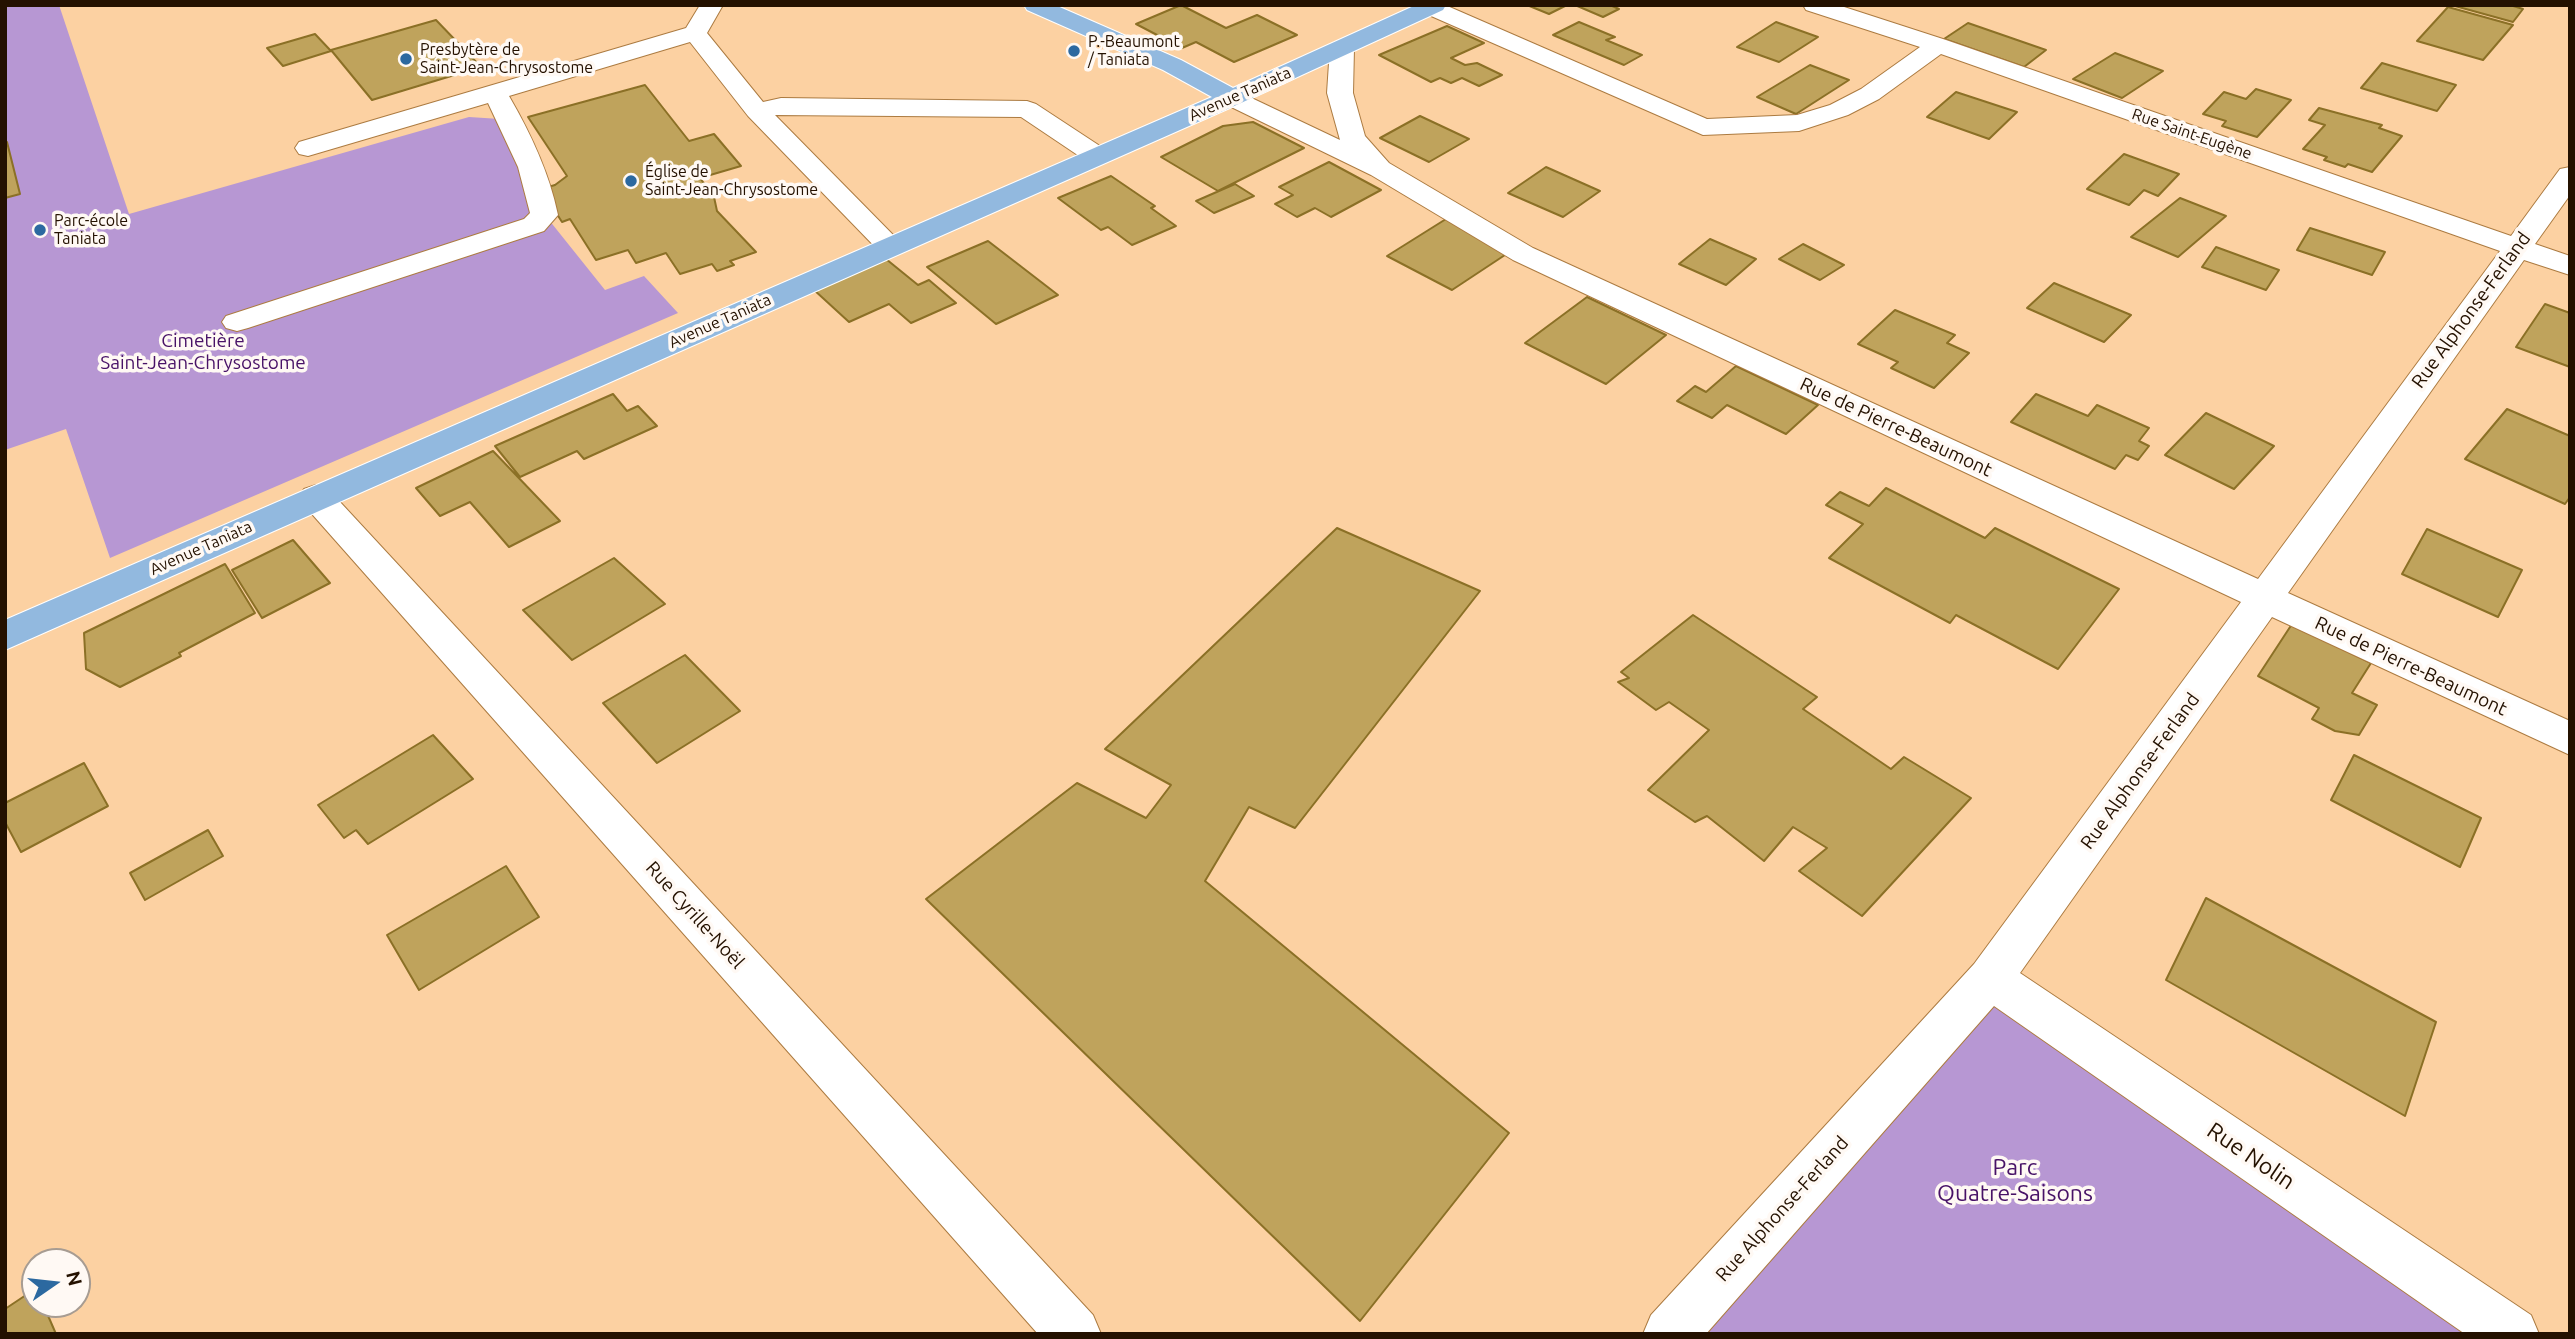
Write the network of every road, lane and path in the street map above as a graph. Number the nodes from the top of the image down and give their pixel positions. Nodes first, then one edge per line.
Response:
1 (712, 5) edge
2 (1035, 5) edge
3 (1814, 5) edge
4 (1432, 6) edge
5 (695, 33) junction
6 (1938, 45) junction
7 (1342, 48) junction
8 (495, 93) junction
9 (1232, 98) junction
10 (757, 111) junction
11 (308, 148) dead end
12 (1097, 156) junction
13 (1380, 169) junction
14 (2570, 175) edge
15 (890, 246) junction
16 (2517, 247) junction
17 (2570, 266) edge
18 (237, 323) dead end
19 (316, 497) junction
20 (2265, 598) junction
21 (5, 636) edge
22 (2570, 739) edge
23 (1990, 978) junction
24 (1074, 1334) edge
25 (1670, 1334) edge
26 (2512, 1334) edge

1 - 5 street
2 - 9 main road
3 - 6 street, Rue Saint-Eugène
4 - 6 street
4 - 7 main road, Avenue Taniata
5 - 8 street
5 - 10 street
6 - 16 street, Rue Saint-Eugène
7 - 9 main road, Avenue Taniata
7 - 13 street
8 - 11 street
8 - 18 street
9 - 12 main road, Avenue Taniata
9 - 13 street, Rue de Pierre-Beaumont
10 - 12 street
10 - 15 street
12 - 15 main road, Avenue Taniata
13 - 20 street, Rue de Pierre-Beaumont
14 - 16 street, Rue Alphonse-Ferland
15 - 19 main road, Avenue Taniata
16 - 17 street, Rue Saint-Eugène
16 - 20 street, Rue Alphonse-Ferland
19 - 21 main road, Avenue Taniata
19 - 24 street, Rue Cyrille-Noël
20 - 22 street, Rue de Pierre-Beaumont
20 - 23 street, Rue Alphonse-Ferland
23 - 25 street, Rue Alphonse-Ferland
23 - 26 street, Rue Nolin

